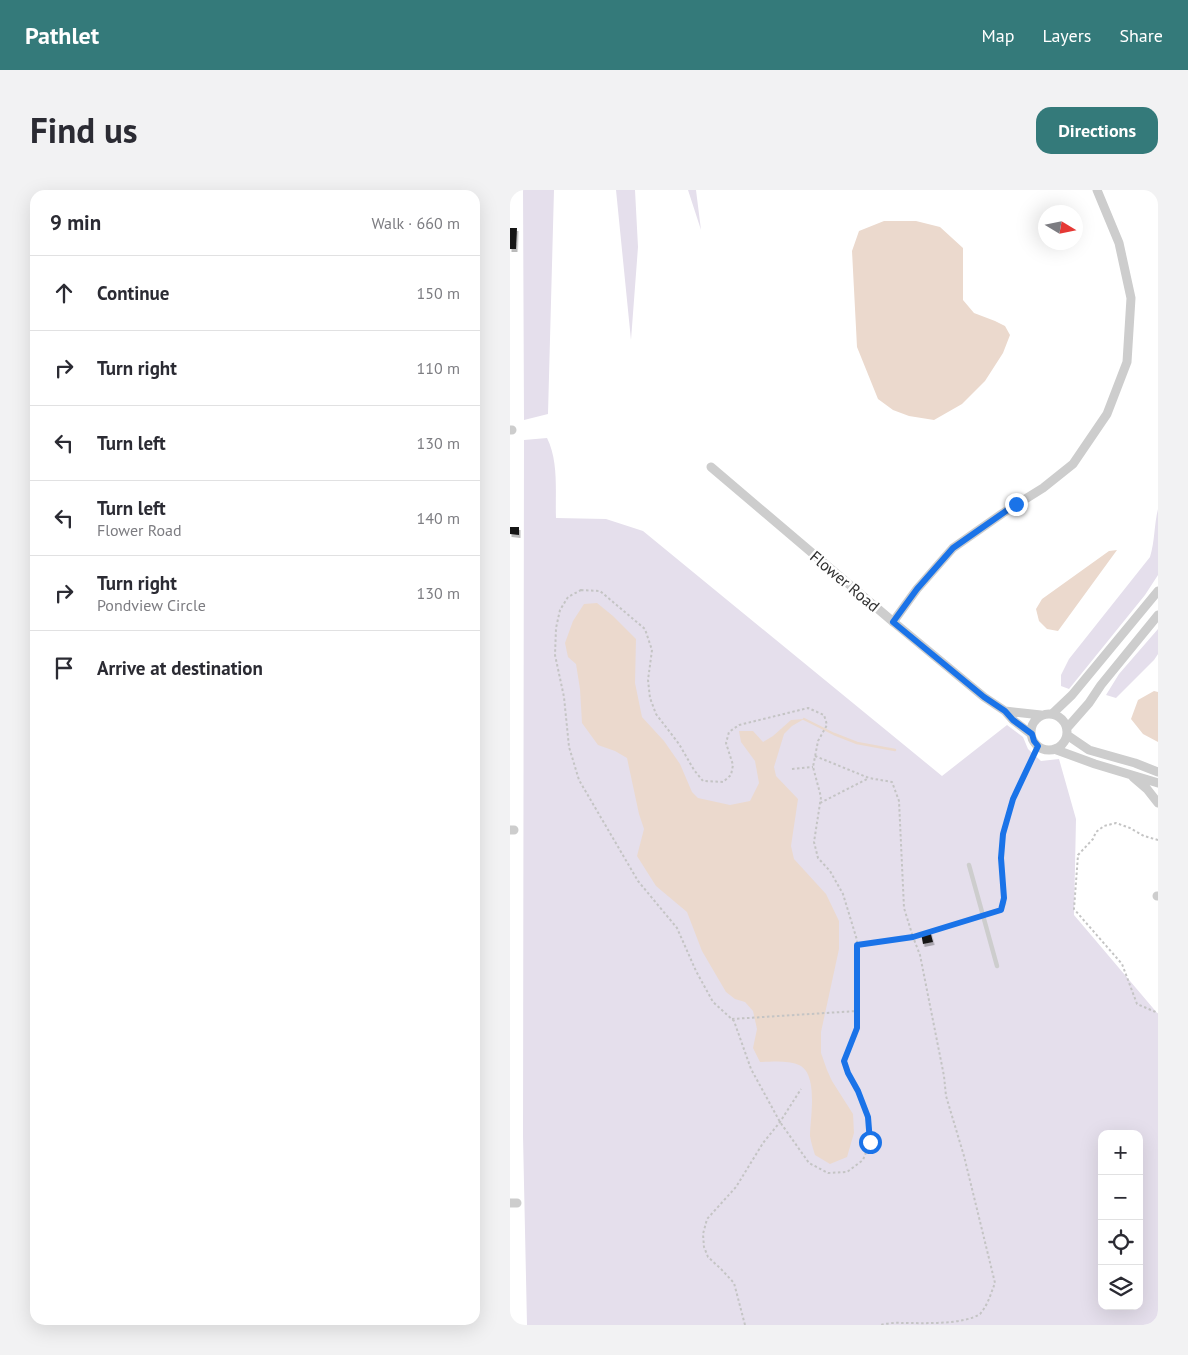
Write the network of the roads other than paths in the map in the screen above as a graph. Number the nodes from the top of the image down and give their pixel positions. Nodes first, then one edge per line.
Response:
1 (1097, 190) edge
2 (711, 467) dead end
3 (1158, 591) edge
4 (1158, 615) edge
5 (893, 622) junction
6 (1005, 711) junction
7 (1052, 714) junction
8 (1042, 715) junction
9 (1067, 732) junction
10 (1032, 734) junction
11 (1038, 746) junction
12 (1054, 749) junction
13 (1158, 772) edge
14 (1132, 775) junction
15 (1158, 783) edge
16 (1158, 803) edge
17 (969, 864) dead end
18 (983, 916) junction
19 (997, 966) dead end

1 - 5 street
2 - 5 street, Flower Road
3 - 7 street
4 - 9 street
5 - 6 street, Flower Road
6 - 8 street, Flower Road
6 - 10 street, Flower Road
7 - 8 street
7 - 9 street
8 - 10 street
9 - 12 street
9 - 13 street
10 - 11 street
11 - 12 street
11 - 18 lane
12 - 14 street
14 - 15 street
14 - 16 street
17 - 18 lane
18 - 19 lane

